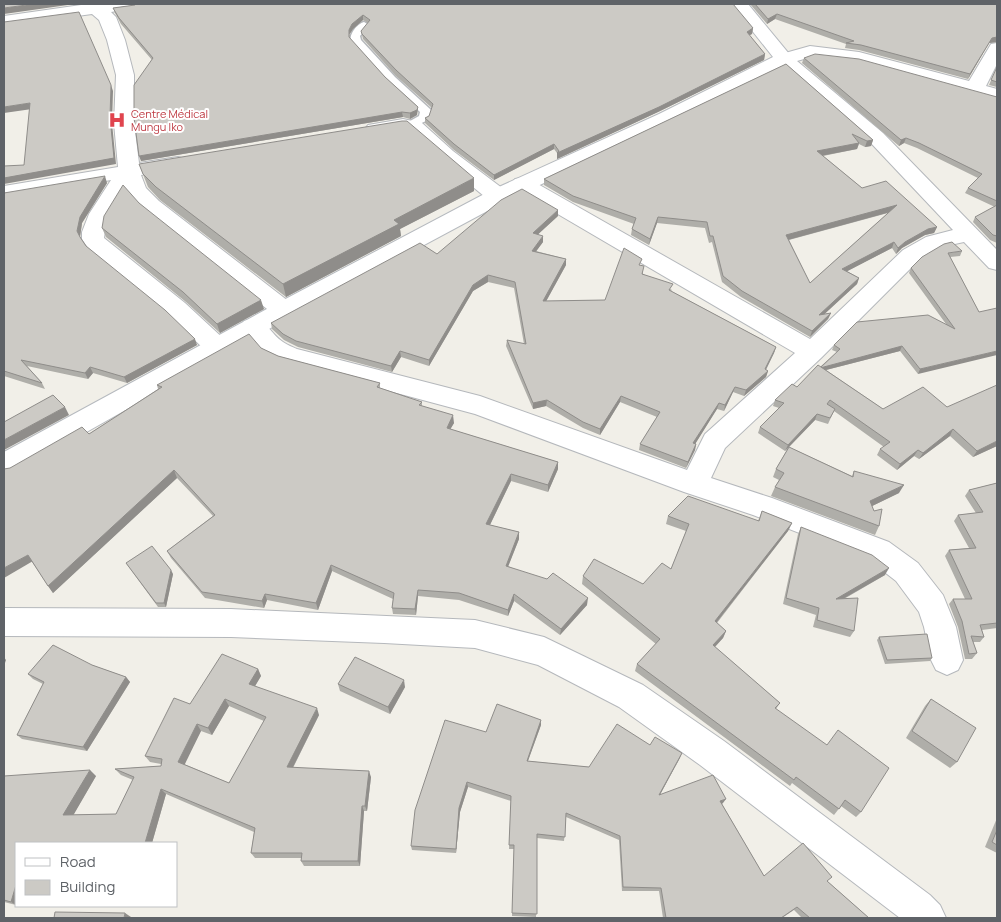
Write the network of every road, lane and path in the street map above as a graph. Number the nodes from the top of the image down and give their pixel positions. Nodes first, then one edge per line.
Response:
1 (130, 4) edge
2 (742, 5) edge
3 (92, 6) edge
4 (4, 21) edge
5 (364, 25) edge
6 (997, 48) edge
7 (784, 59) junction
8 (975, 88) junction
9 (997, 95) edge
10 (409, 125) junction
11 (354, 133) edge
12 (197, 160) edge
13 (129, 172) junction
14 (522, 184) junction
15 (4, 192) edge
16 (498, 196) junction
17 (967, 234) junction
18 (997, 263) edge
19 (284, 310) junction
20 (252, 328) junction
21 (216, 347) junction
22 (812, 352) junction
23 (4, 465) edge
24 (694, 484) junction
25 (4, 622) edge
26 (947, 660) dead end
27 (927, 918) edge

1 - 3 street
2 - 7 street
3 - 4 street
3 - 13 street
5 - 10 lane
6 - 8 street
7 - 8 street
7 - 14 street
7 - 17 street
8 - 9 street
10 - 11 street
10 - 16 street
12 - 13 street
13 - 15 street
13 - 19 street
13 - 21 street
14 - 16 street
14 - 22 street
16 - 19 street
17 - 18 street
17 - 22 street
19 - 20 street
20 - 21 street
20 - 24 street
21 - 23 street
22 - 24 street
24 - 26 street
25 - 27 street

